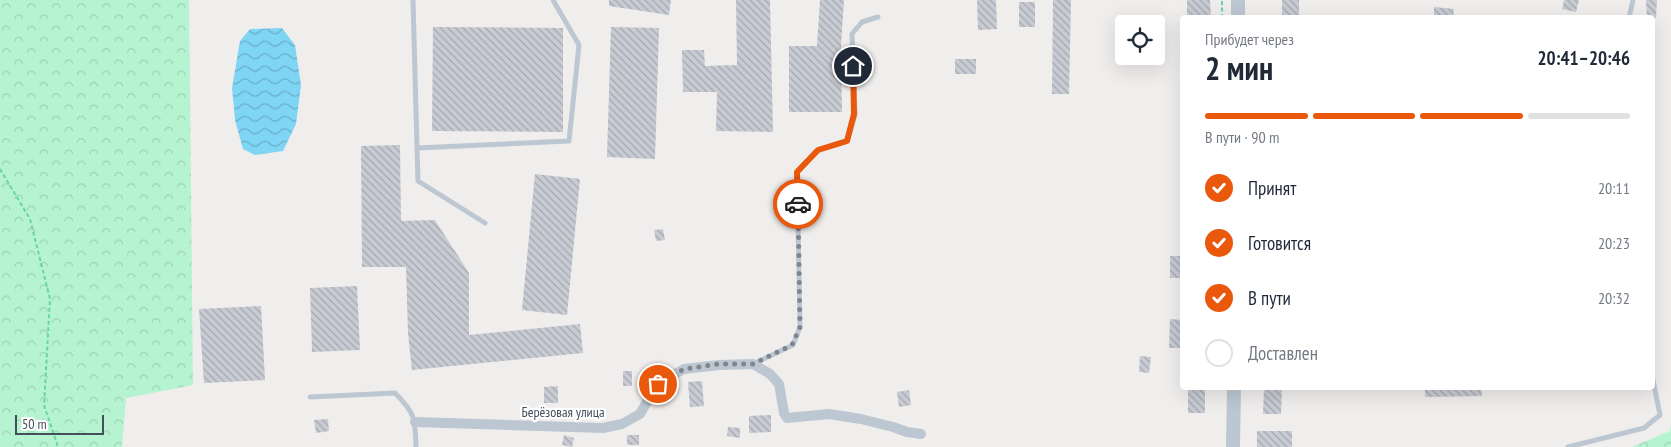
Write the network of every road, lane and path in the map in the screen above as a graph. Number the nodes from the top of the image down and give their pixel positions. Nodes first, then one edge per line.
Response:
1 (413, 0) edge
2 (553, 0) edge
3 (1222, 0) edge
4 (1238, 0) edge
5 (1633, 0) edge
6 (1222, 15) edge
7 (1238, 15) edge
8 (1630, 15) edge
9 (878, 17) dead end
10 (417, 148) junction
11 (0, 168) edge
12 (485, 223) dead end
13 (753, 364) junction
14 (1234, 390) edge
15 (1655, 390) edge
16 (310, 397) dead end
17 (415, 422) junction
18 (921, 434) dead end
19 (58, 447) edge
20 (416, 447) edge
21 (1233, 447) edge
22 (1568, 447) edge

1 - 10 lane
2 - 10 lane
3 - 6 path
4 - 7 street
5 - 8 lane
9 - 13 lane
10 - 12 lane
11 - 19 path
13 - 17 street, Берёзовая улица
13 - 18 street
14 - 21 street
15 - 22 lane
16 - 17 lane
17 - 20 lane

